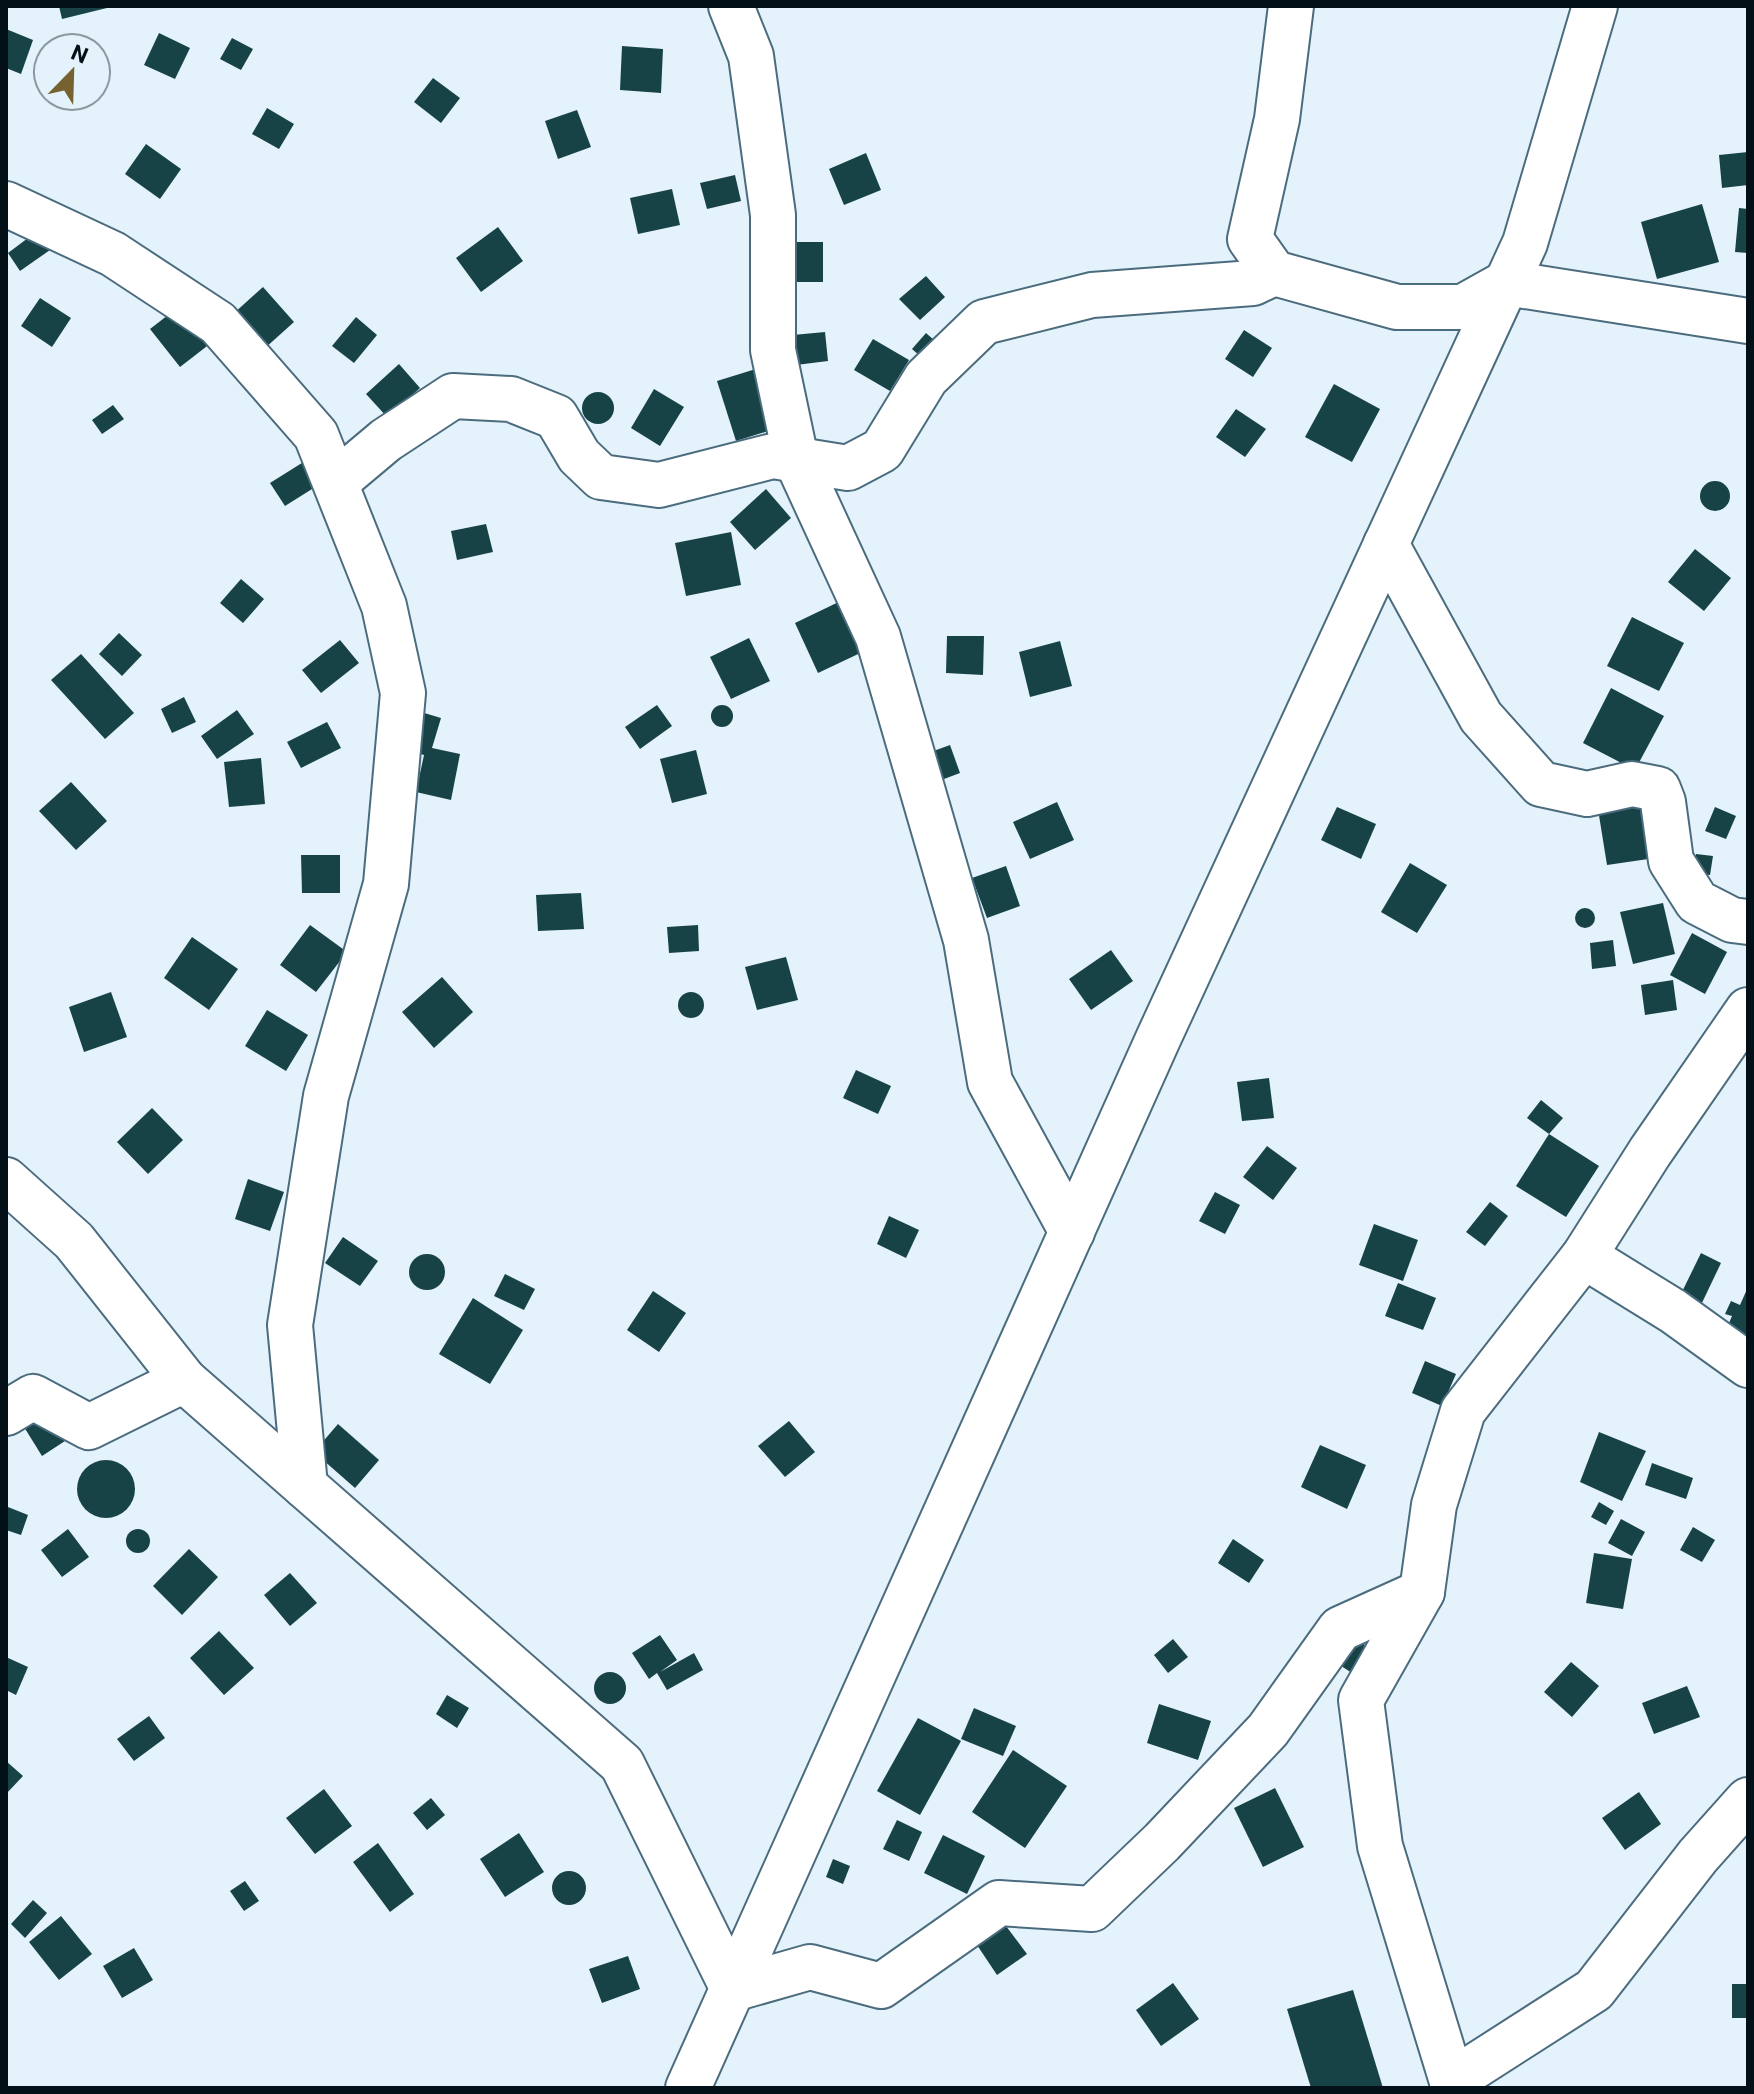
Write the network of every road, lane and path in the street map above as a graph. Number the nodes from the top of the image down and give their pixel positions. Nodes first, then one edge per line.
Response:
1 (731, 6) edge
2 (1291, 6) edge
3 (1595, 6) edge
4 (6, 204) edge
5 (1274, 273) junction
6 (1506, 283) junction
7 (1748, 321) edge
8 (796, 459) junction
9 (336, 482) junction
10 (1386, 544) junction
11 (1748, 922) edge
12 (1748, 1010) edge
13 (6, 1180) edge
14 (1072, 1232) junction
15 (1584, 1256) junction
16 (1748, 1365) edge
17 (184, 1380) junction
18 (6, 1413) edge
19 (305, 1486) junction
20 (1422, 1592) junction
21 (1748, 1800) edge
22 (733, 1989) junction
23 (1453, 2085) edge
24 (688, 2088) edge

1 - 8 street
2 - 5 street
3 - 6 street
4 - 9 street
5 - 6 street
5 - 8 street
6 - 7 street
6 - 10 street
8 - 9 street
8 - 14 street
9 - 19 street
10 - 11 street
10 - 14 street
12 - 15 street
13 - 17 street
14 - 22 street
15 - 16 street
15 - 20 street
17 - 18 street
17 - 19 street
19 - 22 street
20 - 22 street
20 - 23 street
21 - 23 street
22 - 24 street

